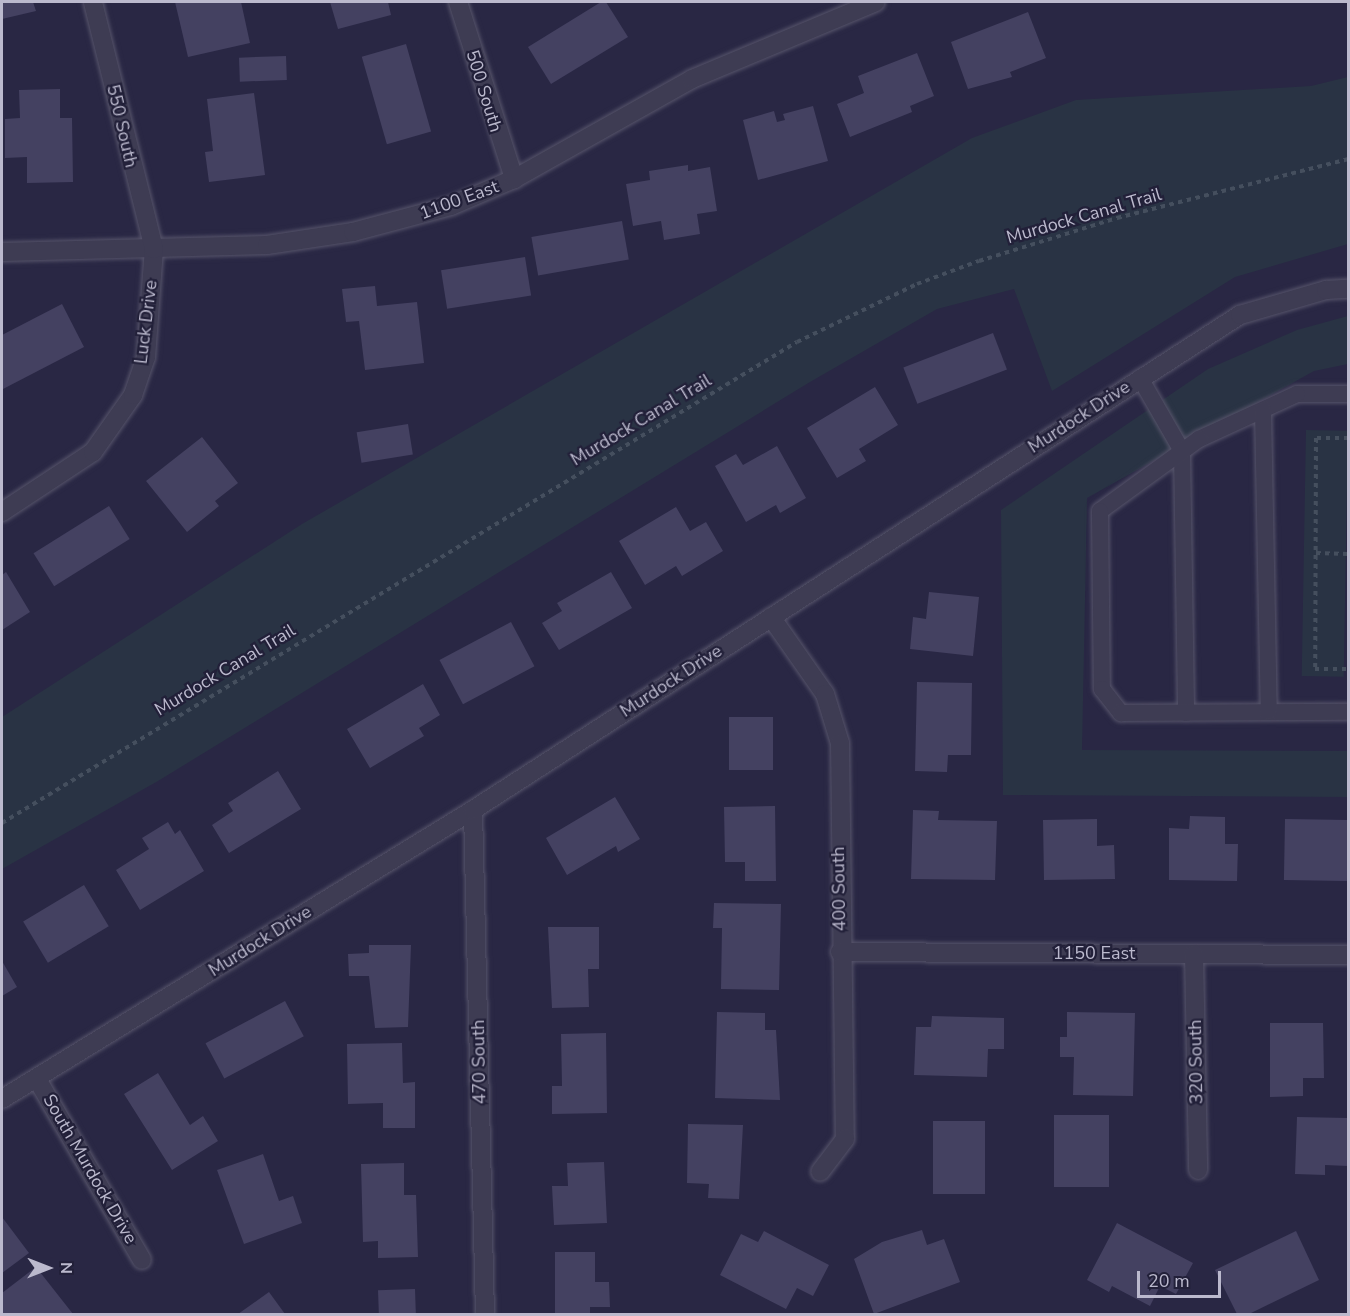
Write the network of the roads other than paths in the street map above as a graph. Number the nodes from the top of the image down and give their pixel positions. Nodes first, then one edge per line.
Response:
1 (93, 2) edge
2 (458, 2) edge
3 (871, 2) edge
4 (514, 179) junction
5 (154, 249) junction
6 (2, 252) edge
7 (1348, 289) edge
8 (1140, 378) junction
9 (1348, 394) edge
10 (1263, 410) junction
11 (1182, 452) junction
12 (2, 512) edge
13 (771, 617) junction
14 (1269, 712) junction
15 (1348, 712) edge
16 (1186, 713) junction
17 (473, 810) junction
18 (840, 952) junction
19 (1194, 954) junction
20 (1348, 955) edge
21 (37, 1079) junction
22 (2, 1099) edge
23 (1198, 1170) dead end
24 (820, 1172) dead end
25 (142, 1260) dead end
26 (485, 1314) edge

1 - 5 street, 550 South
2 - 4 street, 500 South
3 - 4 street, 1100 East
4 - 5 street, 1100 East
5 - 6 street, 1100 East
5 - 12 street, Luck Drive
7 - 8 street, Murdock Drive
8 - 11 lane
8 - 13 street, Murdock Drive
9 - 10 lane
10 - 11 lane
10 - 14 lane
11 - 16 lane
11 - 16 lane
13 - 17 street, Murdock Drive
13 - 18 street, 400 South
14 - 15 lane
14 - 16 lane
17 - 21 street, Murdock Drive
17 - 26 street, 470 South
18 - 19 street, 1150 East
18 - 24 street, 400 South
19 - 20 street, 1150 East
19 - 23 street, 320 South
21 - 22 street, Murdock Drive
21 - 25 street, South Murdock Drive

